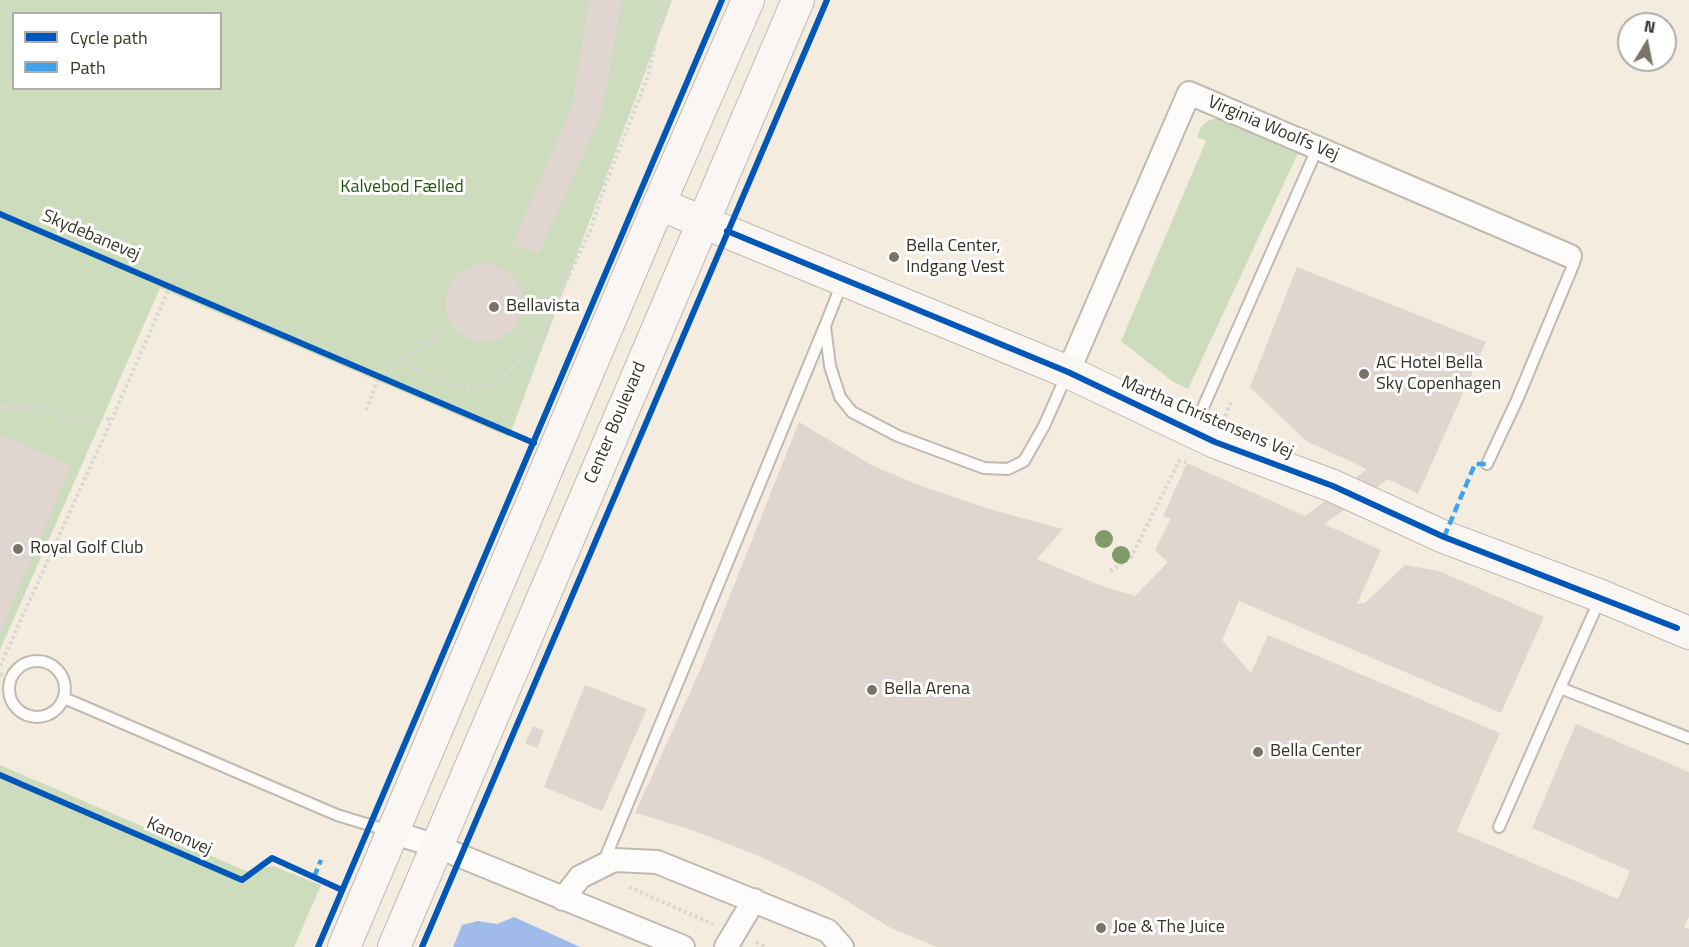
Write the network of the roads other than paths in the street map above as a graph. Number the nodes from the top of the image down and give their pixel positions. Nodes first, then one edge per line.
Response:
1 (748, 0) edge
2 (798, 0) edge
3 (1317, 149) junction
4 (659, 204) junction
5 (703, 222) junction
6 (1570, 256) joint
7 (844, 280) junction
8 (825, 326) junction
9 (1068, 372) junction
10 (1192, 431) junction
11 (1487, 464) dead end
12 (1601, 596) junction
13 (1689, 633) edge
14 (1560, 688) junction
15 (64, 698) junction
16 (1689, 738) edge
17 (1499, 827) dead end
18 (393, 832) junction
19 (436, 846) junction
20 (602, 866) junction
21 (563, 899) junction
22 (754, 900) junction
23 (730, 940) edge
24 (344, 947) edge
25 (394, 947) edge
26 (682, 947) edge
27 (842, 947) edge

1 - 4 street
2 - 5 street, Center Boulevard
3 - 6 street, Virginia Woolfs Vej
3 - 9 street, Virginia Woolfs Vej
3 - 10 lane
4 - 5 street, Martha Christensens Vej
4 - 18 street
5 - 7 street, Martha Christensens Vej
5 - 19 street, Center Boulevard
6 - 11 lane
7 - 8 lane
7 - 9 street, Martha Christensens Vej
8 - 9 lane
8 - 20 lane
9 - 10 street, Martha Christensens Vej
10 - 12 street, Martha Christensens Vej
12 - 13 street, Martha Christensens Vej
12 - 14 lane
14 - 16 lane
14 - 17 lane
15 - 15 lane
15 - 18 lane
18 - 19 street
18 - 24 street
19 - 21 street
19 - 25 street, Center Boulevard
20 - 21 street
20 - 22 street
21 - 26 street
22 - 23 street
22 - 27 street

